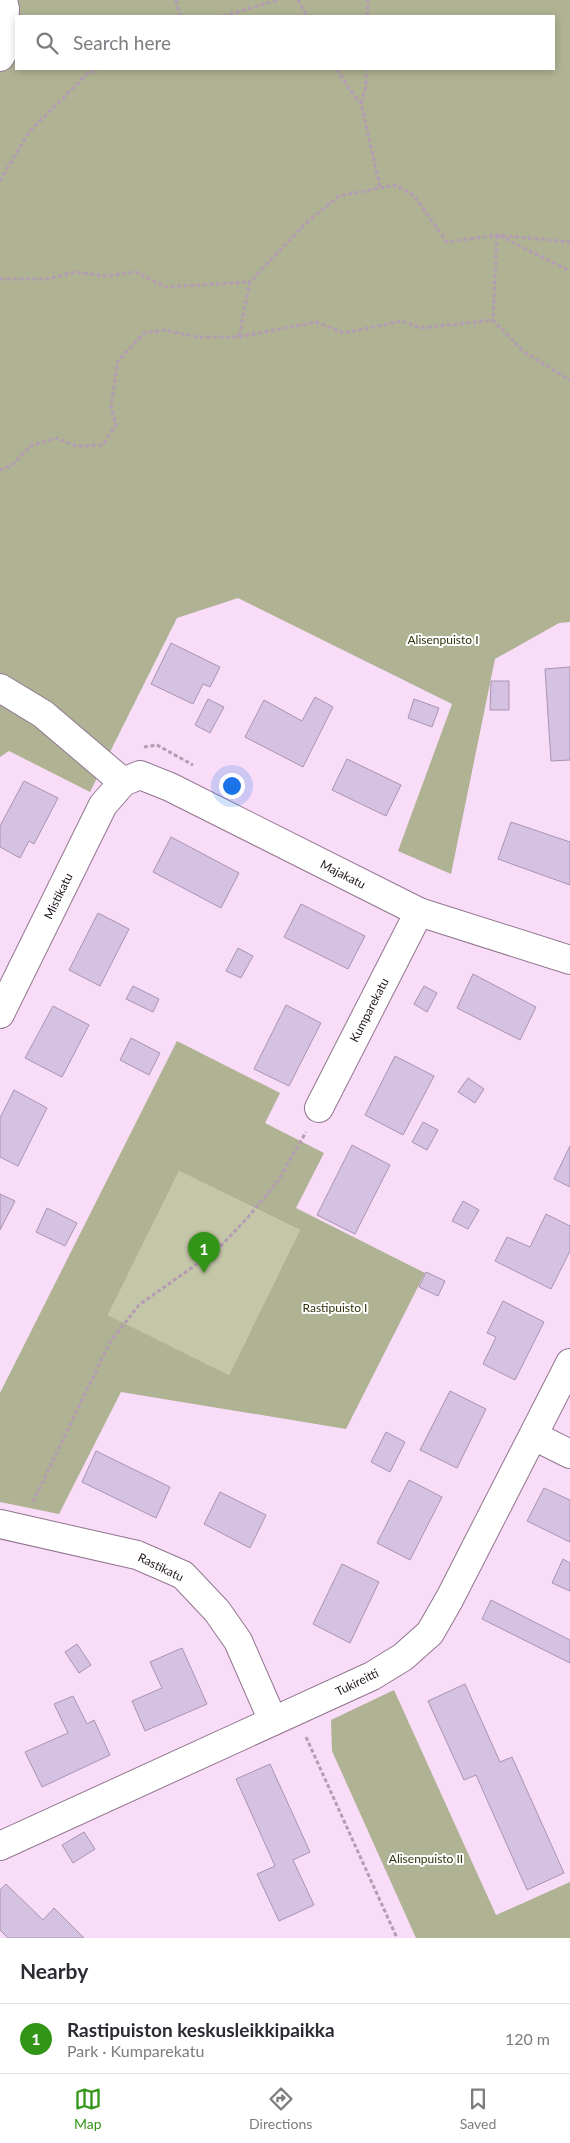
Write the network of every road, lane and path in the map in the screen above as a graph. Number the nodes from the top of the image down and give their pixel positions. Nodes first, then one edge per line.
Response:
1 (3, 0) edge
2 (176, 0) edge
3 (278, 0) edge
4 (298, 0) edge
5 (368, 0) edge
6 (180, 15) edge
7 (226, 15) edge
8 (306, 15) edge
9 (367, 15) edge
10 (0, 57) edge
11 (96, 70) edge
12 (338, 70) edge
13 (366, 70) edge
14 (361, 103) junction
15 (0, 181) edge
16 (380, 187) junction
17 (497, 235) junction
18 (570, 242) edge
19 (570, 271) edge
20 (0, 278) edge
21 (250, 282) junction
22 (493, 320) junction
23 (239, 337) junction
24 (570, 380) edge
25 (0, 470) edge
26 (0, 688) edge
27 (123, 782) junction
28 (420, 912) junction
29 (570, 960) edge
30 (0, 1014) edge
31 (319, 1108) joint
32 (570, 1363) edge
33 (534, 1436) junction
34 (570, 1454) edge
35 (10, 1527) edge
36 (284, 1716) junction
37 (0, 1846) edge
38 (397, 1938) edge

1 - 10 street
2 - 6 path
3 - 7 path
4 - 8 path
5 - 9 path
11 - 15 path
12 - 14 path
13 - 14 path
14 - 16 path
16 - 17 path
16 - 21 path
17 - 18 path
17 - 19 path
17 - 22 path
20 - 21 path
21 - 23 path
22 - 23 path
22 - 24 path
23 - 25 path
26 - 27 street
27 - 28 street, Majakatu
27 - 30 street, Mistikatu
28 - 29 street, Majakatu
28 - 31 street, Kumparekatu
31 - 35 path
32 - 33 street, Tukireitti
33 - 34 street
33 - 36 street, Tukireitti
35 - 36 street, Rastikatu
36 - 37 street, Tukireitti
36 - 38 path

